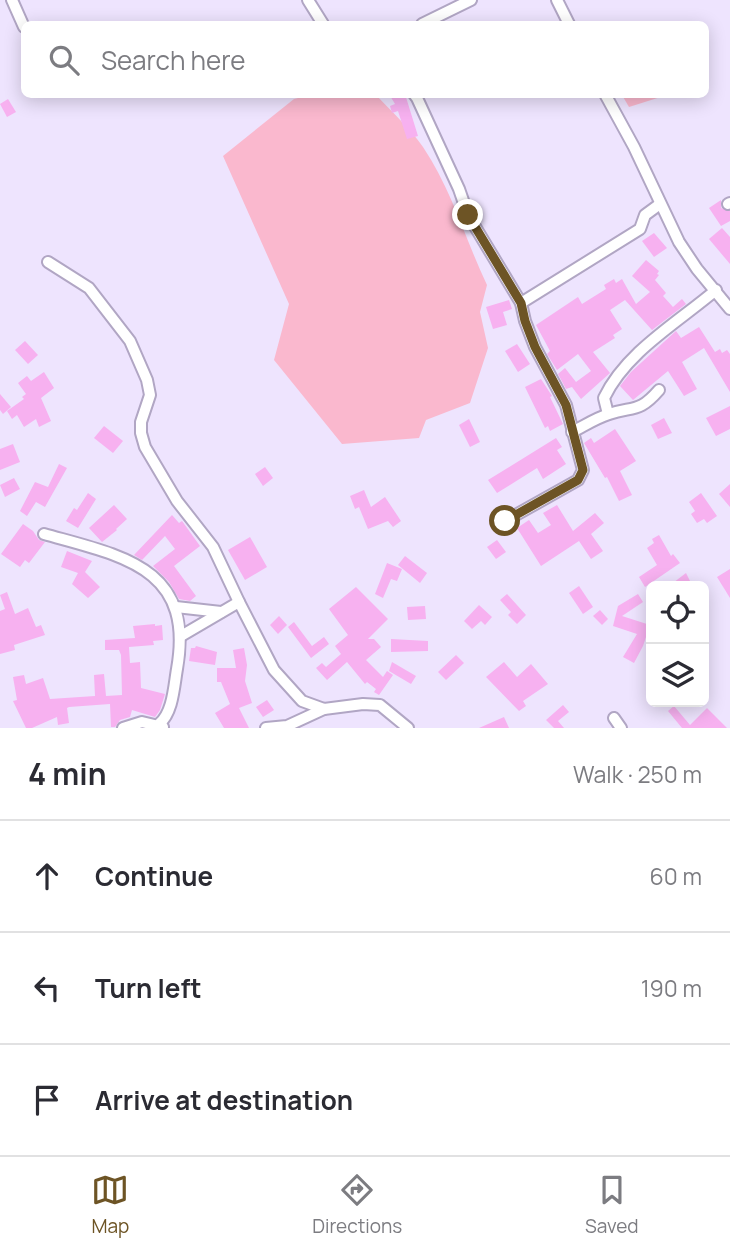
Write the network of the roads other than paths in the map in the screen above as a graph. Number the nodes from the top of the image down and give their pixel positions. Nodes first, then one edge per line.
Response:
1 (12, 0) edge
2 (308, 0) edge
3 (471, 0) edge
4 (557, 0) edge
5 (21, 21) edge
6 (321, 21) edge
7 (428, 21) edge
8 (568, 21) edge
9 (417, 98) edge
10 (607, 98) edge
11 (660, 204) junction
12 (48, 262) dead end
13 (716, 290) junction
14 (521, 303) junction
15 (730, 309) edge
16 (659, 390) dead end
17 (608, 414) junction
18 (572, 432) junction
19 (505, 521) dead end
20 (44, 534) dead end
21 (239, 603) junction
22 (176, 607) junction
23 (221, 612) junction
24 (181, 636) junction
25 (302, 701) junction
26 (324, 709) junction
27 (306, 722) edge
28 (162, 726) edge
29 (123, 728) edge
30 (266, 728) edge
31 (408, 728) edge

1 - 5 street
2 - 6 street
3 - 7 street
4 - 8 street
9 - 14 street
10 - 11 street
11 - 13 street
11 - 14 street
12 - 21 street
13 - 15 street
13 - 17 street
14 - 18 street
16 - 17 street
17 - 18 street
18 - 19 street
20 - 22 street
21 - 23 street
21 - 25 street
22 - 23 street
22 - 24 street
23 - 24 street
24 - 28 street
25 - 26 street
25 - 27 street
26 - 27 street
26 - 31 street
27 - 30 street
28 - 29 street

